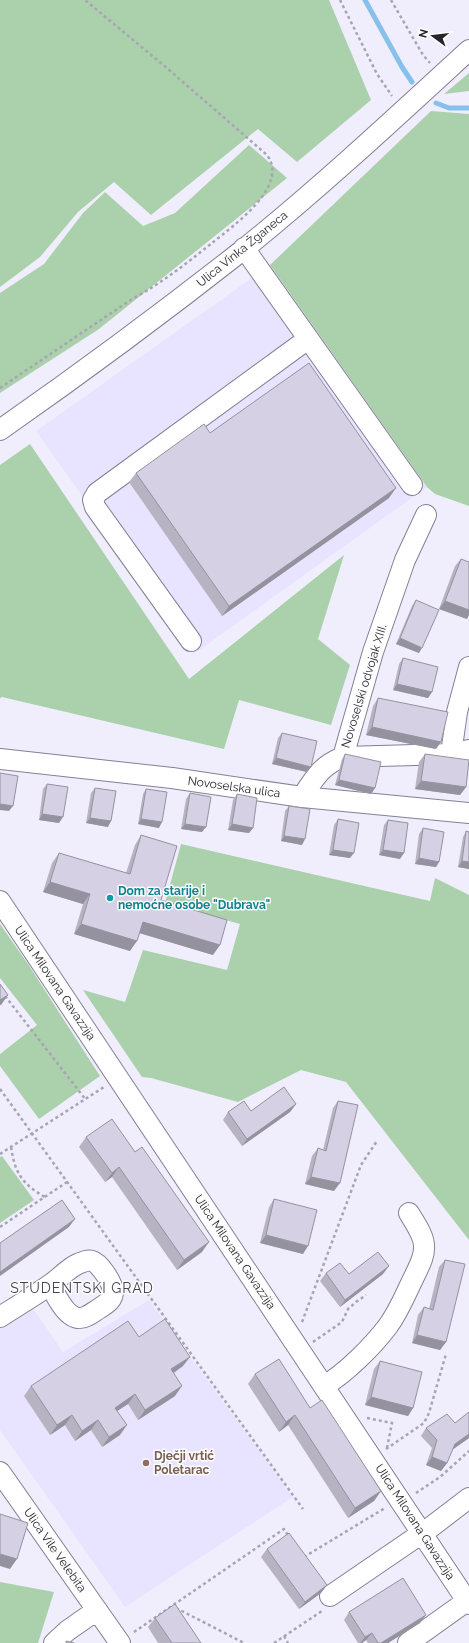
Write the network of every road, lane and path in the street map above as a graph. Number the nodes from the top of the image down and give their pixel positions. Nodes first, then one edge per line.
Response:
1 (85, 0) edge
2 (340, 0) edge
3 (391, 0) edge
4 (469, 50) edge
5 (435, 74) junction
6 (401, 101) junction
7 (244, 248) junction
8 (308, 339) junction
9 (0, 388) edge
10 (0, 430) edge
11 (412, 485) dead end
12 (426, 515) dead end
13 (192, 641) dead end
14 (469, 667) edge
15 (460, 752) edge
16 (343, 757) junction
17 (0, 759) edge
18 (302, 797) junction
19 (469, 813) edge
20 (0, 901) edge
21 (5, 995) edge
22 (118, 1078) junction
23 (0, 1089) edge
24 (86, 1100) junction
25 (33, 1134) junction
26 (377, 1141) dead end
27 (12, 1147) junction
28 (0, 1154) edge
29 (68, 1182) junction
30 (45, 1197) junction
31 (409, 1213) dead end
32 (0, 1227) edge
33 (50, 1285) dead end
34 (366, 1295) edge
35 (0, 1317) edge
36 (300, 1326) dead end
37 (308, 1345) dead end
38 (446, 1354) edge
39 (324, 1386) junction
40 (362, 1417) dead end
41 (387, 1449) junction
42 (469, 1451) edge
43 (381, 1453) dead end
44 (0, 1472) edge
45 (6, 1495) edge
46 (410, 1497) dead end
47 (469, 1498) edge
48 (387, 1506) dead end
49 (303, 1509) dead end
50 (421, 1533) junction
51 (291, 1541) edge
52 (299, 1552) edge
53 (330, 1596) dead end
54 (468, 1602) edge
55 (172, 1606) junction
56 (97, 1610) junction
57 (284, 1636) dead end
58 (127, 1638) edge
59 (54, 1643) edge
60 (244, 1643) edge
61 (288, 1643) edge
62 (408, 1643) edge

1 - 9 path
2 - 6 path
3 - 5 path
4 - 5 street, Ulica Vinka Žganeca
5 - 6 street, Ulica Vinka Žganeca
6 - 7 street, Ulica Vinka Žganeca
7 - 8 street
7 - 10 street, Ulica Vinka Žganeca
8 - 11 street
8 - 13 street
12 - 16 street, Novoselski odvojak XIII.
14 - 15 street
15 - 16 street, Novoselski odvojak XIII.
16 - 18 street
17 - 18 street, Novoselska ulica
18 - 19 street, Novoselska ulica
20 - 22 street, Ulica Milovana Gavazzija
21 - 24 path
22 - 24 path
22 - 39 street, Ulica Milovana Gavazzija
23 - 25 path
24 - 25 path
25 - 27 path
25 - 29 path
26 - 36 path
27 - 28 path
27 - 30 path
29 - 30 path
29 - 49 path
30 - 32 path
31 - 39 street
33 - 35 street
34 - 37 path
38 - 41 path
39 - 50 street, Ulica Milovana Gavazzija
40 - 41 path
41 - 43 path
42 - 46 path
44 - 45 street, Ulica Vile Velebita
45 - 56 street, Ulica Vile Velebita
47 - 50 street
48 - 52 path
50 - 53 street
50 - 54 street, Ulica Milovana Gavazzija
51 - 55 path
54 - 62 street
55 - 58 path
55 - 60 path
56 - 58 street, Ulica Vile Velebita
56 - 59 street
57 - 61 path

